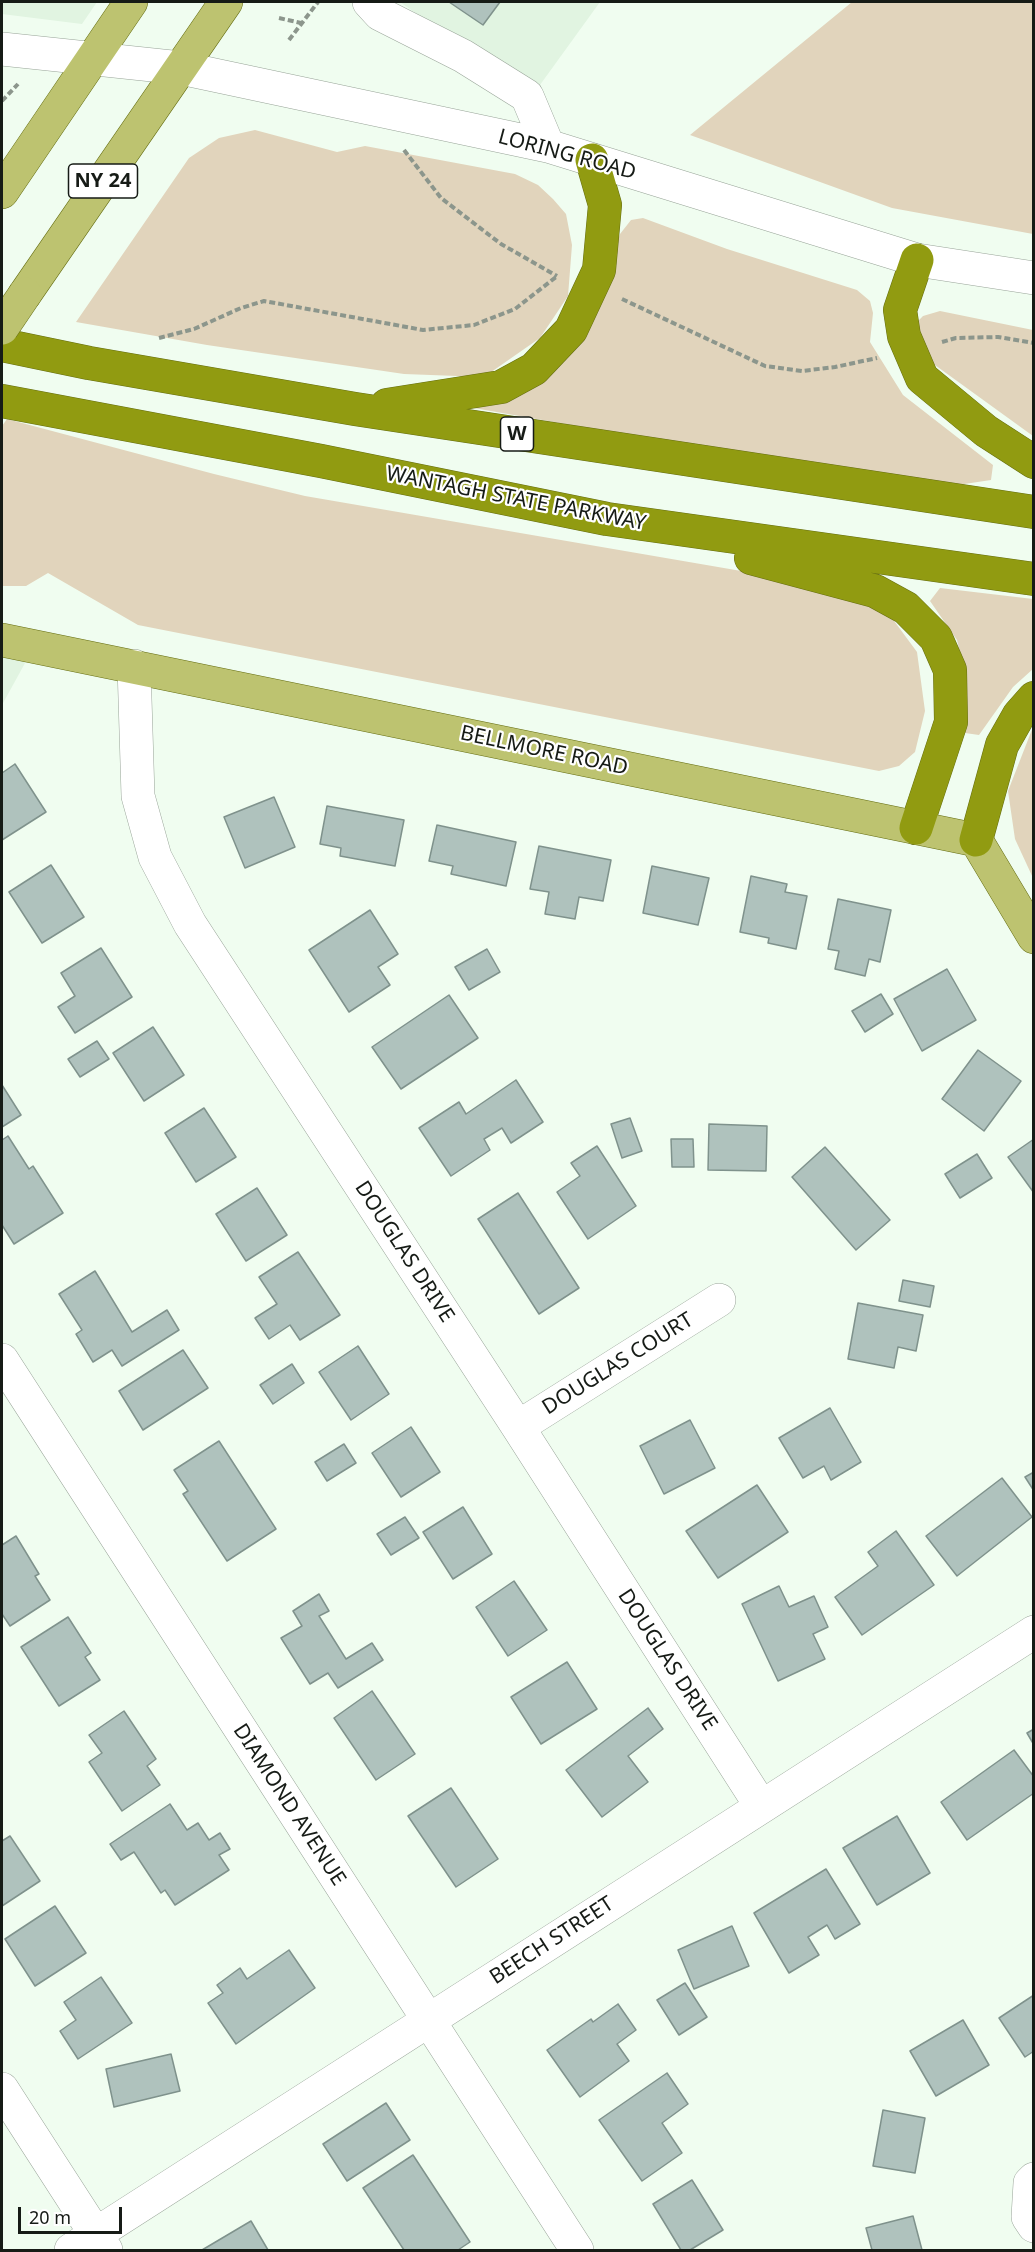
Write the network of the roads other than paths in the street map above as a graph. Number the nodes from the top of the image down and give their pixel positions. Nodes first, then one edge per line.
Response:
1 (131, 2) edge
2 (226, 2) edge
3 (369, 2) edge
4 (2, 49) edge
5 (94, 58) junction
6 (181, 68) junction
7 (548, 146) junction
8 (592, 160) junction
9 (2, 192) edge
10 (917, 260) junction
11 (1034, 278) edge
12 (2, 328) edge
13 (2, 345) edge
14 (2, 401) edge
15 (355, 409) junction
16 (1034, 462) edge
17 (1034, 512) edge
18 (607, 519) junction
19 (1034, 579) edge
20 (2, 629) edge
21 (2, 640) edge
22 (47, 650) junction
23 (134, 666) junction
24 (1034, 698) edge
25 (916, 828) junction
26 (976, 840) junction
27 (1034, 937) edge
28 (719, 1300) dead end
29 (2, 1360) edge
30 (518, 1427) junction
31 (1034, 1632) edge
32 (761, 1806) junction
33 (428, 2021) junction
34 (2, 2089) edge
35 (1034, 2179) edge
36 (1034, 2226) edge
37 (91, 2245) edge
38 (577, 2250) edge

1 - 5 main road
2 - 6 main road, NY 24
3 - 7 street
4 - 5 street, LORING ROAD
5 - 6 street, LORING ROAD
5 - 9 main road
6 - 7 street, LORING ROAD
6 - 12 main road, NY 24, bridge
7 - 8 street, LORING ROAD
8 - 10 street, LORING ROAD
8 - 15 highway
10 - 11 street, LORING ROAD
10 - 16 highway
13 - 15 highway, W
14 - 18 highway, WANTAGH STATE PARKWAY
15 - 17 highway, W
18 - 19 highway, WANTAGH STATE PARKWAY
18 - 25 highway
20 - 22 main road
21 - 22 main road, BELLMORE ROAD
22 - 23 main road, BELLMORE ROAD
23 - 25 main road, BELLMORE ROAD
23 - 30 street, DOUGLAS DRIVE
24 - 26 highway
25 - 26 main road, BELLMORE ROAD
26 - 27 main road
28 - 30 street, DOUGLAS COURT
29 - 33 street, DIAMOND AVENUE
30 - 32 street, DOUGLAS DRIVE
31 - 32 street, BEECH STREET
32 - 33 street, BEECH STREET
33 - 37 street, BEECH STREET
33 - 38 street, DIAMOND AVENUE
34 - 37 street
35 - 36 street

